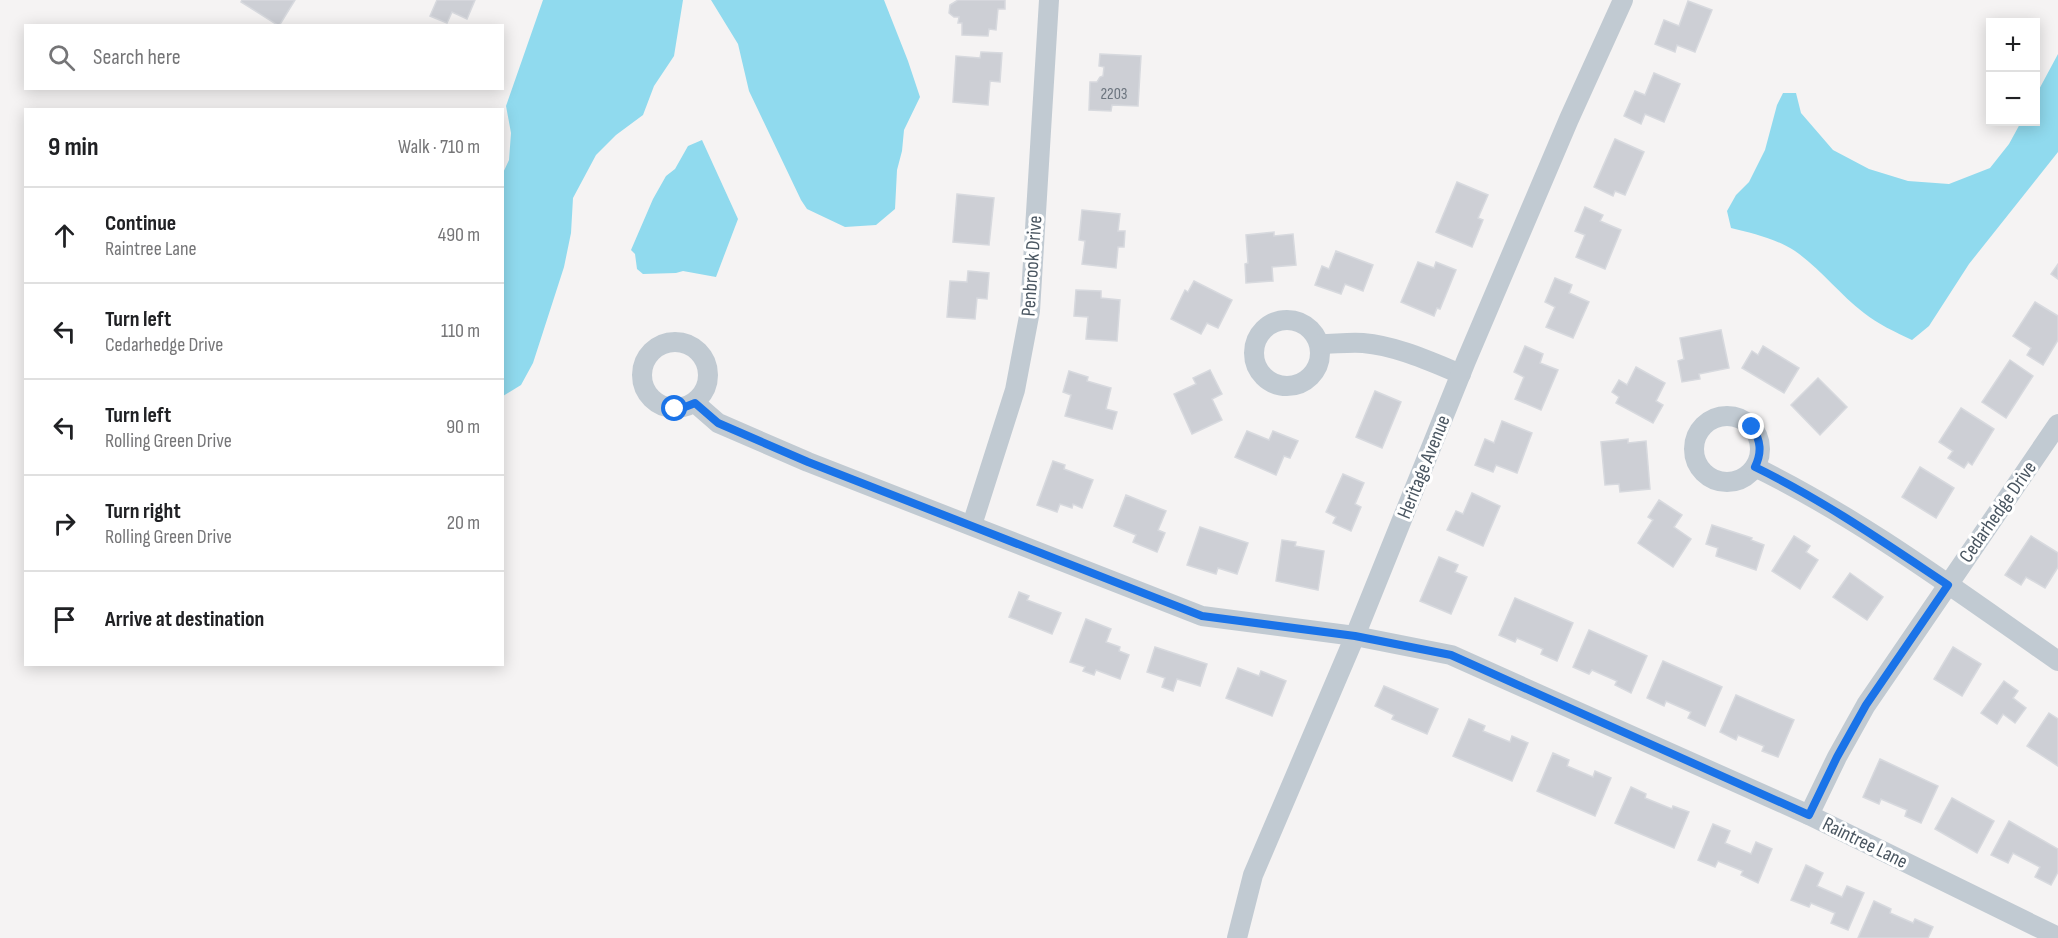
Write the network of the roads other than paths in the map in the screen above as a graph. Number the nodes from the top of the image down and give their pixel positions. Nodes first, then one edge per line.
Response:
1 (1049, 0) edge
2 (1623, 0) edge
3 (1320, 344) dead end
4 (1461, 374) junction
5 (695, 403) dead end
6 (2058, 424) edge
7 (1755, 467) dead end
8 (972, 525) junction
9 (1948, 585) junction
10 (1355, 636) junction
11 (2058, 661) edge
12 (1809, 815) junction
13 (2058, 937) edge
14 (1237, 938) edge

1 - 8 street, Penbrook Drive
2 - 4 street, Heritage Avenue
3 - 4 street
4 - 10 street, Heritage Avenue
5 - 8 street, Raintree Lane
6 - 9 street, Cedarhedge Drive
7 - 9 street
8 - 10 street, Raintree Lane
9 - 11 street
9 - 12 street, Cedarhedge Drive
10 - 12 street, Raintree Lane
10 - 14 street, Heritage Avenue
12 - 13 street, Raintree Lane

